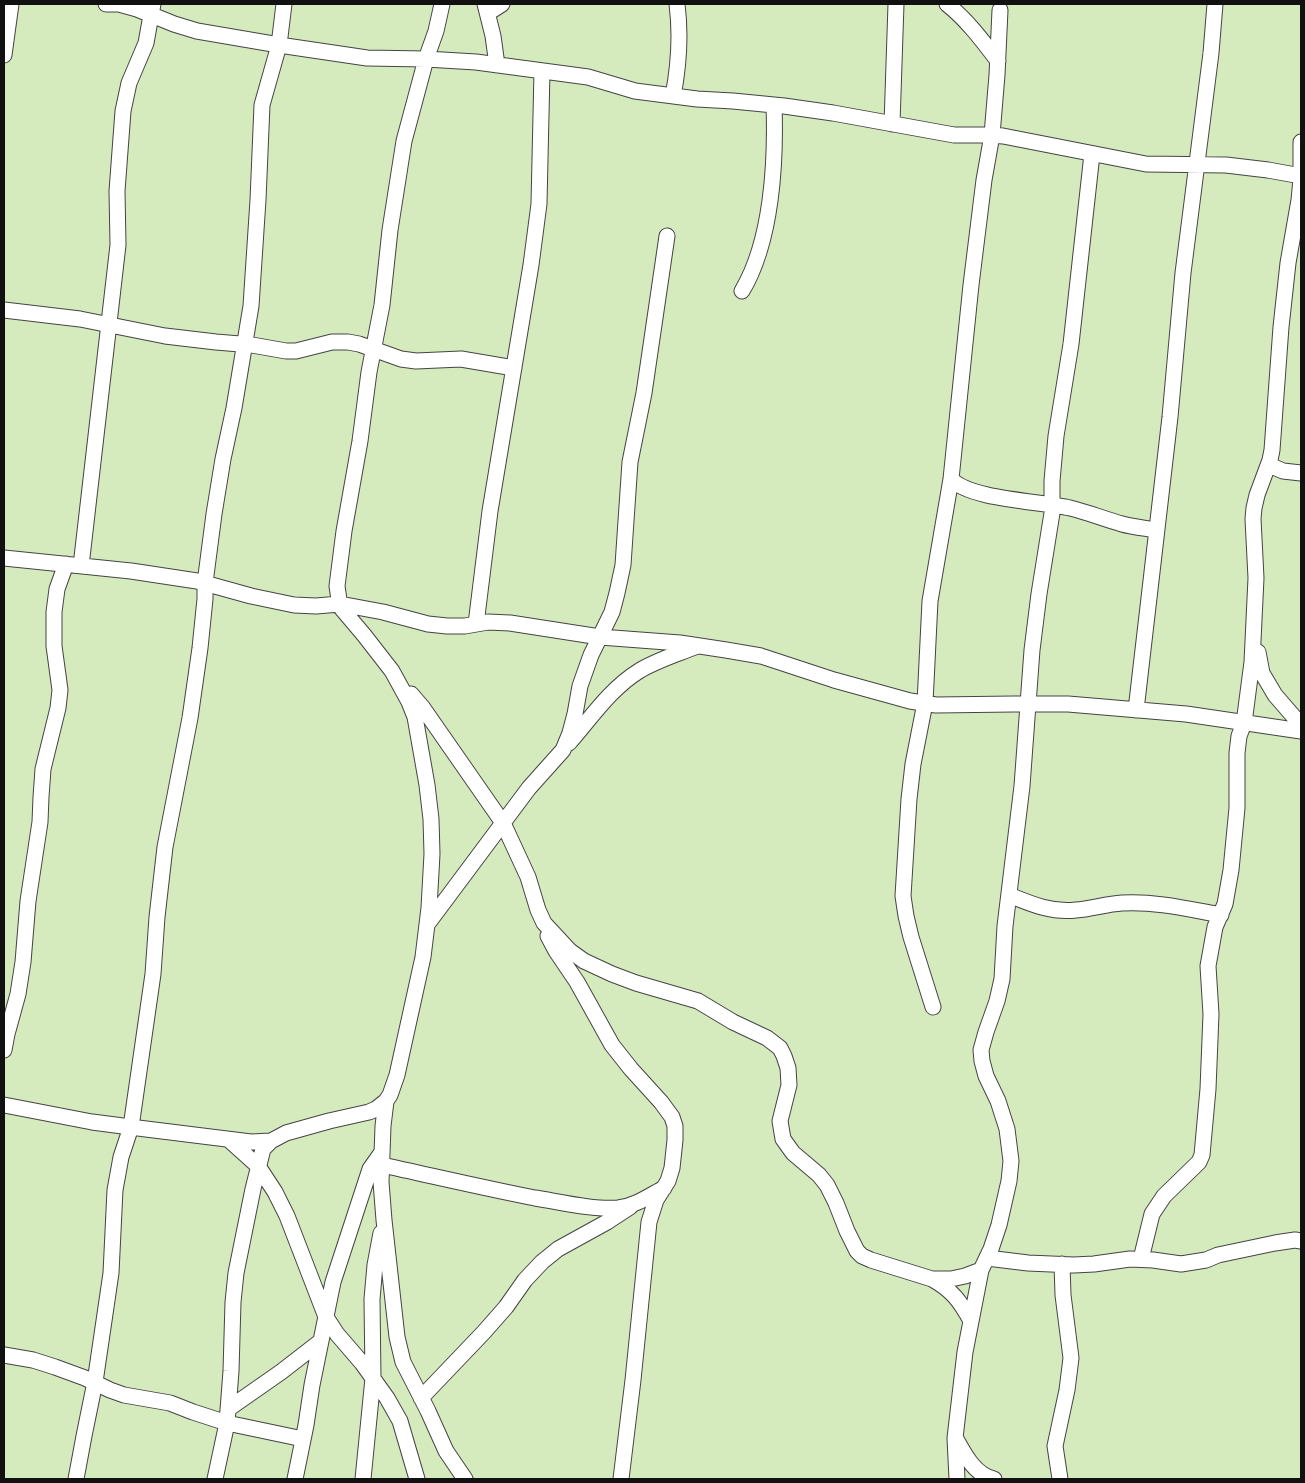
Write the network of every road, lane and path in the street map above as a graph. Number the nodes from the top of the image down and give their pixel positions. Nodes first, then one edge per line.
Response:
1 (11, 4) edge
2 (106, 4) edge
3 (284, 4) edge
4 (442, 4) edge
5 (502, 4) edge
6 (677, 4) edge
7 (896, 4) edge
8 (947, 4) edge
9 (1215, 4) edge
10 (486, 8) edge
11 (152, 9) edge
12 (1000, 10) dead end
13 (279, 46) junction
14 (4, 55) edge
15 (426, 59) junction
16 (998, 61) junction
17 (497, 65) junction
18 (542, 71) junction
19 (673, 96) junction
20 (774, 105) junction
21 (892, 124) junction
22 (992, 135) junction
23 (1301, 142) edge
24 (1092, 154) junction
25 (1197, 165) junction
26 (1301, 176) edge
27 (668, 236) dead end
28 (742, 291) dead end
29 (4, 310) edge
30 (108, 324) junction
31 (245, 344) junction
32 (374, 349) junction
33 (514, 368) junction
34 (1269, 465) junction
35 (1301, 473) edge
36 (951, 479) junction
37 (1052, 505) junction
38 (1156, 530) junction
39 (4, 558) edge
40 (74, 565) junction
41 (205, 583) junction
42 (340, 604) junction
43 (476, 624) junction
44 (1253, 631) junction
45 (600, 637) junction
46 (697, 646) junction
47 (392, 671) junction
48 (925, 703) junction
49 (1028, 704) junction
50 (1136, 710) junction
51 (1244, 724) junction
52 (1301, 724) edge
53 (1301, 731) edge
54 (563, 750) junction
55 (503, 823) junction
56 (1009, 895) junction
57 (1221, 915) junction
58 (544, 923) junction
59 (427, 924) junction
60 (933, 1007) dead end
61 (4, 1050) edge
62 (386, 1101) junction
63 (4, 1105) edge
64 (131, 1127) junction
65 (228, 1138) junction
66 (271, 1141) junction
67 (382, 1158) junction
68 (258, 1166) junction
69 (665, 1188) junction
70 (634, 1205) junction
71 (384, 1220) junction
72 (1301, 1241) edge
73 (1142, 1259) junction
74 (984, 1264) junction
75 (1062, 1264) junction
76 (932, 1279) junction
77 (326, 1317) junction
78 (970, 1321) junction
79 (321, 1341) junction
80 (4, 1355) edge
81 (373, 1378) junction
82 (95, 1382) junction
83 (421, 1398) junction
84 (227, 1416) junction
85 (955, 1438) junction
86 (303, 1439) junction
87 (76, 1479) edge
88 (215, 1479) edge
89 (295, 1479) edge
90 (363, 1479) edge
91 (417, 1479) edge
92 (465, 1479) edge
93 (621, 1479) edge
94 (957, 1479) edge
95 (994, 1479) edge
96 (1060, 1479) edge

1 - 14 street
2 - 11 street
3 - 13 street
4 - 15 street
5 - 10 street
6 - 19 street
7 - 21 street
8 - 16 street
9 - 25 street
10 - 17 street
11 - 13 street
11 - 30 street
12 - 16 street
13 - 15 street
13 - 31 street
15 - 17 street
15 - 32 street
16 - 22 street
17 - 18 street
18 - 19 street
18 - 33 street
19 - 20 street
20 - 21 street
20 - 28 street
21 - 22 street
22 - 24 street
22 - 36 street
23 - 26 street
24 - 25 street
24 - 37 street
25 - 26 street
25 - 38 street
26 - 34 street
27 - 45 street
29 - 30 street
30 - 31 street
30 - 40 street
31 - 32 street
31 - 41 street
32 - 33 street
32 - 42 street
33 - 43 street
34 - 35 street
34 - 44 street
36 - 37 street
36 - 48 street
37 - 38 street
37 - 49 street
38 - 50 street
39 - 40 street
40 - 41 street
40 - 61 street
41 - 42 street
41 - 64 street
42 - 43 street
42 - 47 street
43 - 45 street
44 - 51 street
44 - 52 street
45 - 46 street
45 - 54 street
46 - 48 street
46 - 54 street
47 - 55 street
47 - 59 street
48 - 49 street
48 - 60 street
49 - 50 street
49 - 56 street
50 - 51 street
51 - 53 street
51 - 57 street
54 - 55 street
55 - 58 street
55 - 59 street
56 - 57 street
56 - 74 street
57 - 73 street
58 - 69 street
58 - 76 street
59 - 62 street
62 - 66 street
62 - 67 street
63 - 64 street
64 - 65 street
64 - 82 street
65 - 66 street
65 - 68 street
66 - 68 street
67 - 70 street
67 - 71 street
67 - 77 street
68 - 77 street
68 - 84 street
69 - 70 street
69 - 93 street
70 - 83 street
71 - 81 street
71 - 83 street
72 - 73 street
73 - 75 street
74 - 75 street
74 - 76 street
74 - 78 street
75 - 96 street
76 - 78 street
77 - 79 street
77 - 81 street
78 - 85 street
79 - 84 street
79 - 86 street
80 - 82 street
81 - 90 street
81 - 91 street
82 - 84 street
82 - 87 street
83 - 92 street
84 - 86 street
84 - 88 street
85 - 94 street
85 - 95 street
86 - 89 street

